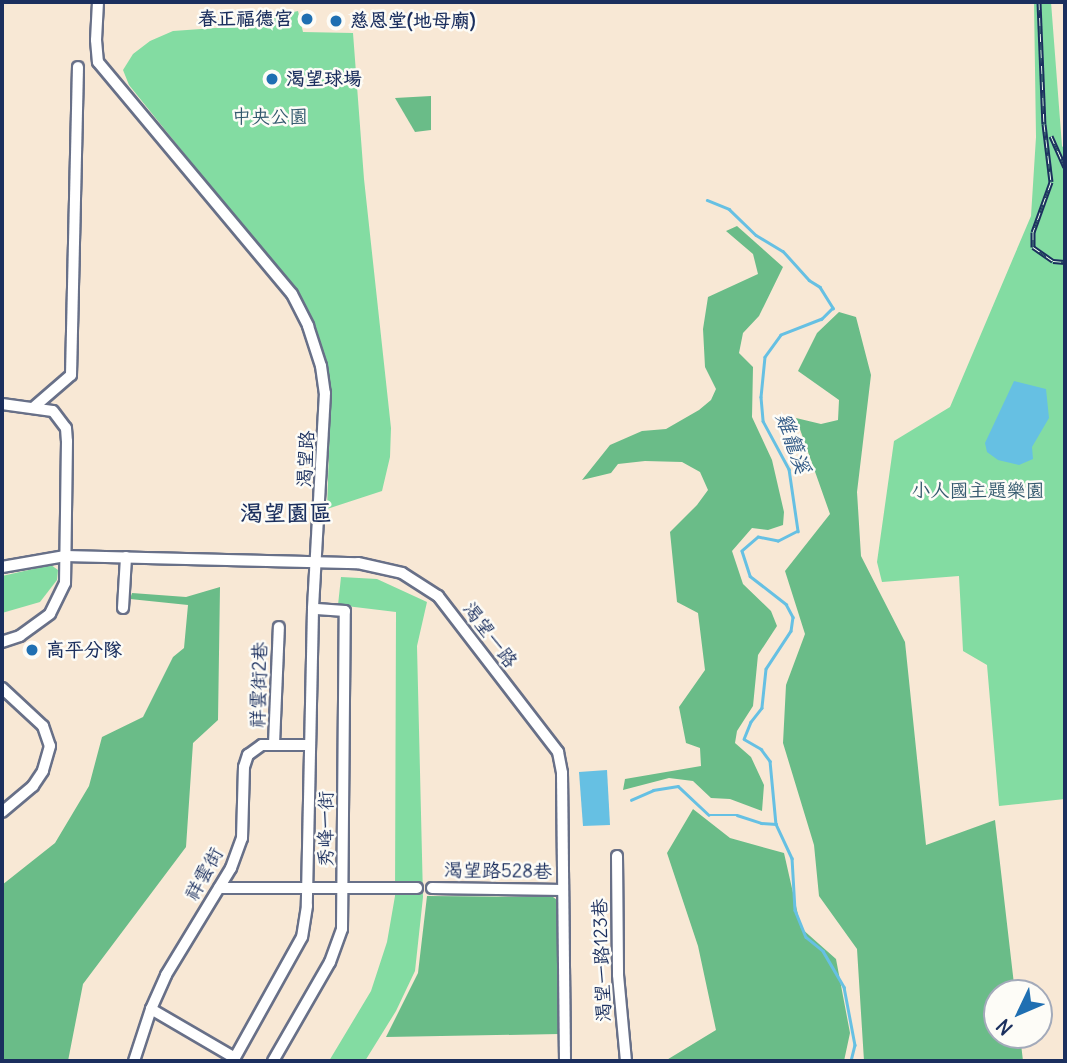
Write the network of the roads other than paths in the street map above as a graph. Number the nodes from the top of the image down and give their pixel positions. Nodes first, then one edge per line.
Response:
1 (97, 2) edge
2 (78, 67) dead end
3 (2, 404) edge
4 (34, 407) junction
5 (65, 556) junction
6 (126, 557) junction
7 (315, 561) junction
8 (2, 567) edge
9 (123, 608) dead end
10 (313, 609) junction
11 (279, 627) dead end
12 (2, 642) edge
13 (2, 688) edge
14 (511, 708) dead end
15 (524, 708) junction
16 (274, 744) junction
17 (310, 745) junction
18 (2, 812) edge
19 (617, 856) dead end
20 (307, 887) junction
21 (344, 887) junction
22 (219, 888) junction
23 (417, 888) dead end
24 (432, 888) dead end
25 (563, 890) junction
26 (151, 1009) junction
27 (236, 1060) edge
28 (134, 1061) edge
29 (273, 1061) edge
30 (565, 1061) edge
31 (626, 1061) edge

1 - 7 street, 渴望路
2 - 4 street
3 - 4 street
4 - 5 street
5 - 6 street, 渴望一路
5 - 8 street, 渴望一路
5 - 12 street
6 - 7 street, 渴望一路
6 - 9 street
7 - 10 street, 渴望路
7 - 15 street, 渴望一路
10 - 17 street, 渴望路
10 - 21 street, 秀峰一街
11 - 16 street, 祥雲街2巷
13 - 18 street
14 - 15 street
15 - 25 street, 渴望一路
16 - 17 street
16 - 22 street, 祥雲街
17 - 20 street, 渴望路
19 - 31 street, 渴望一路123巷
20 - 21 street, 渴望路528巷
20 - 22 street, 渴望路528巷
20 - 27 street, 渴望路
21 - 23 street, 渴望路528巷
21 - 29 street, 秀峰一街
22 - 26 street, 祥雲街
24 - 25 street, 渴望路528巷
25 - 30 street, 渴望一路
26 - 27 street
26 - 28 street, 祥雲街

